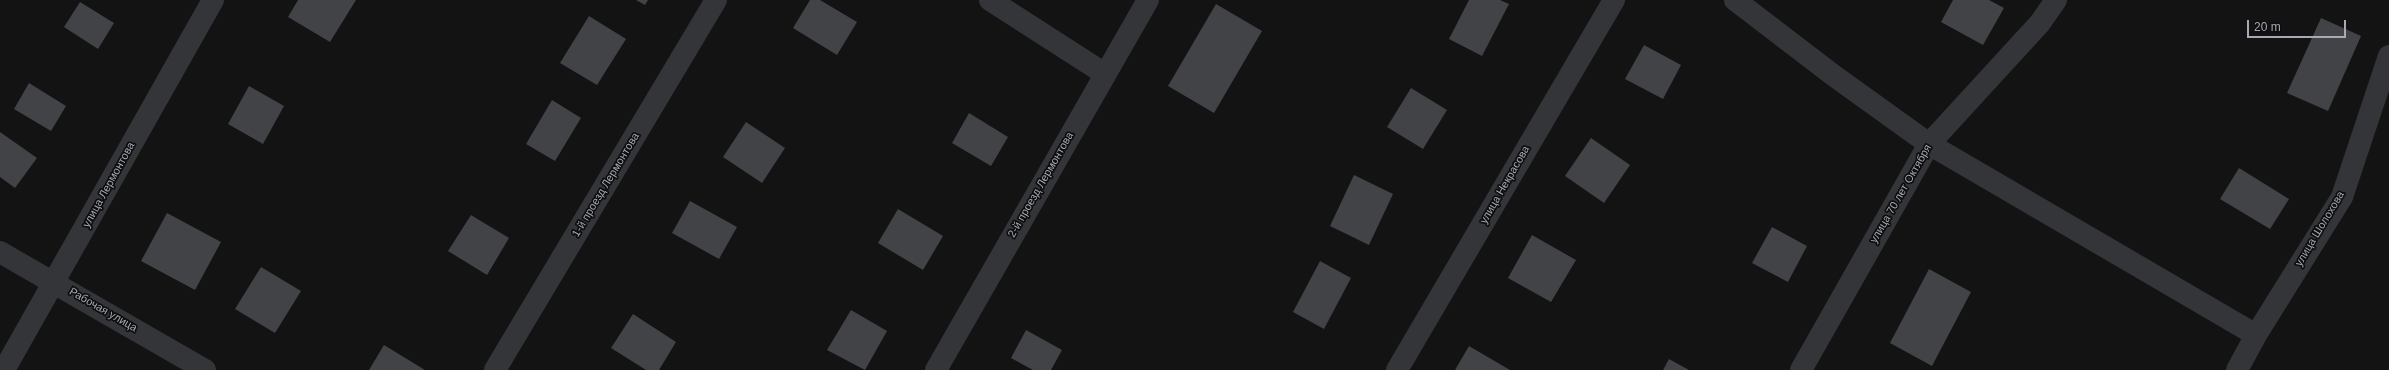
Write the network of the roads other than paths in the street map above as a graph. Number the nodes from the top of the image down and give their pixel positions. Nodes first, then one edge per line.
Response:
1 (213, 0) edge
2 (716, 0) edge
3 (990, 0) edge
4 (1148, 0) edge
5 (1614, 0) edge
6 (1735, 0) edge
7 (2056, 0) edge
8 (2389, 56) edge
9 (1105, 74) junction
10 (1929, 144) junction
11 (0, 252) edge
12 (55, 282) junction
13 (2256, 334) junction
14 (4, 370) edge
15 (205, 370) edge
16 (495, 370) edge
17 (936, 370) edge
18 (1397, 370) edge
19 (1801, 370) edge
20 (2236, 370) edge

1 - 12 street, улица Лермонтова
2 - 16 street, 1-й проезд Лермонтова
3 - 9 street
4 - 9 street, 2-й проезд Лермонтова
5 - 18 street, улица Некрасова
6 - 10 street
7 - 10 street, улица 70 лет Октября
8 - 13 street, улица Шолохова
9 - 17 street, 2-й проезд Лермонтова
10 - 13 street
10 - 19 street, улица 70 лет Октября
11 - 12 street, Рабочая улица
12 - 14 street, улица Лермонтова
12 - 15 street, Рабочая улица
13 - 20 street, улица Шолохова

